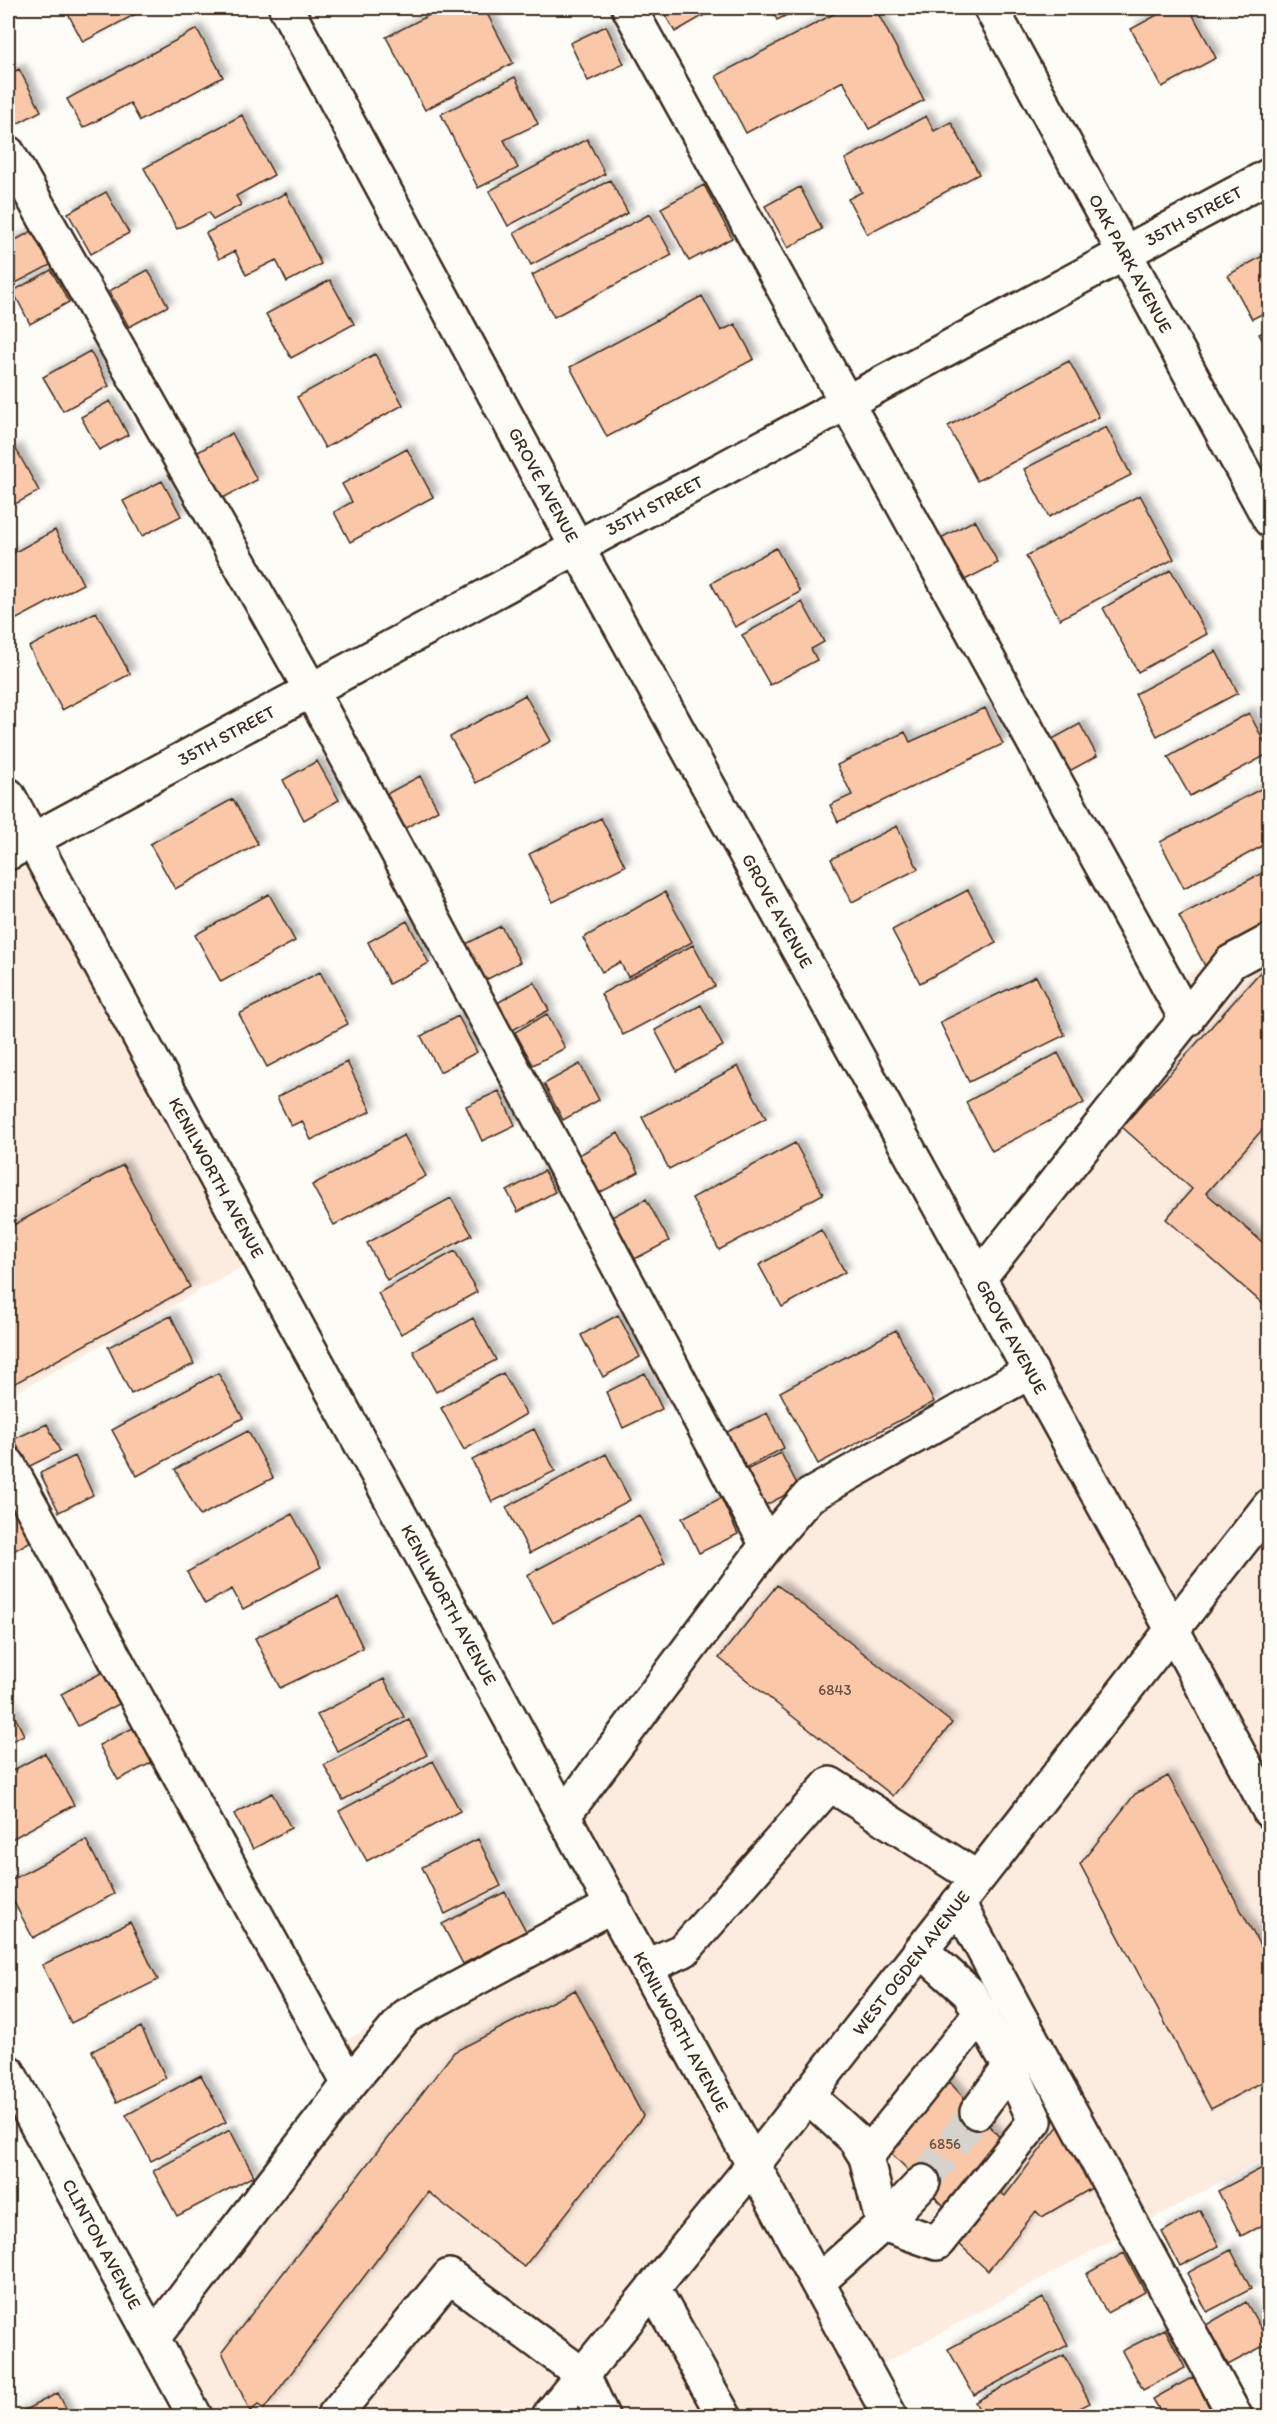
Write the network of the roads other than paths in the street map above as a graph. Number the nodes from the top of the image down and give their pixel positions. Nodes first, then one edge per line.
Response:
1 (286, 8) edge
2 (629, 8) edge
3 (991, 8) edge
4 (8, 153) edge
5 (1269, 175) edge
6 (1124, 253) junction
7 (847, 402) junction
8 (1269, 520) edge
9 (578, 547) junction
10 (311, 690) junction
11 (8, 795) edge
12 (20, 847) edge
13 (1269, 941) edge
14 (1187, 1020) junction
15 (979, 1278) junction
16 (1031, 1371) junction
17 (8, 1464) edge
18 (1269, 1505) edge
19 (767, 1545) junction
20 (1172, 1629) junction
21 (1269, 1812) edge
22 (564, 1815) junction
23 (968, 1890) junction
24 (613, 1905) junction
25 (921, 1950) junction
26 (647, 1966) junction
27 (981, 2013) junction
28 (1036, 2048) junction
29 (1010, 2067) junction
30 (8, 2072) edge
31 (349, 2084) junction
32 (807, 2095) junction
33 (977, 2112) tunnel mouth
34 (866, 2157) junction
35 (754, 2164) junction
36 (923, 2182) tunnel mouth
37 (883, 2224) junction
38 (818, 2282) junction
39 (654, 2288) junction
40 (153, 2338) junction
41 (583, 2375) junction
42 (195, 2416) edge
43 (334, 2416) edge
44 (549, 2416) edge
45 (602, 2416) edge
46 (724, 2416) edge
47 (890, 2416) edge
48 (1235, 2416) edge

1 - 9 street, GROVE AVENUE
2 - 7 street
3 - 6 street, OAK PARK AVENUE
4 - 10 street
5 - 6 street, 35TH STREET
6 - 7 street, 35TH STREET
6 - 8 street, OAK PARK AVENUE
7 - 9 street, 35TH STREET
7 - 14 street
9 - 10 street, 35TH STREET
9 - 15 street, GROVE AVENUE
10 - 12 street, 35TH STREET
10 - 19 street
11 - 12 street, KENILWORTH AVENUE
12 - 22 street, KENILWORTH AVENUE
13 - 14 street
14 - 15 street
15 - 16 street, GROVE AVENUE
16 - 19 street
16 - 20 street, GROVE AVENUE
17 - 31 street
18 - 20 street, WEST OGDEN AVENUE
19 - 22 street
20 - 21 street, GROVE AVENUE
20 - 23 street, WEST OGDEN AVENUE
22 - 24 street, KENILWORTH AVENUE
23 - 25 street, WEST OGDEN AVENUE
23 - 26 street
23 - 28 street
24 - 26 street, KENILWORTH AVENUE
24 - 31 street
25 - 27 street
25 - 32 street, WEST OGDEN AVENUE
26 - 35 street, KENILWORTH AVENUE
27 - 29 street
27 - 34 street
28 - 29 street
28 - 48 street
29 - 33 street
29 - 37 street
30 - 40 street, CLINTON AVENUE
31 - 40 street
32 - 34 street
32 - 35 street, WEST OGDEN AVENUE
34 - 37 street
35 - 38 street, KENILWORTH AVENUE
35 - 39 street, WEST OGDEN AVENUE
36 - 37 street
37 - 38 street
38 - 47 street, KENILWORTH AVENUE
39 - 41 street, WEST OGDEN AVENUE
39 - 46 street
40 - 42 street, CLINTON AVENUE
41 - 43 street
41 - 44 street, WEST OGDEN AVENUE
41 - 45 street

